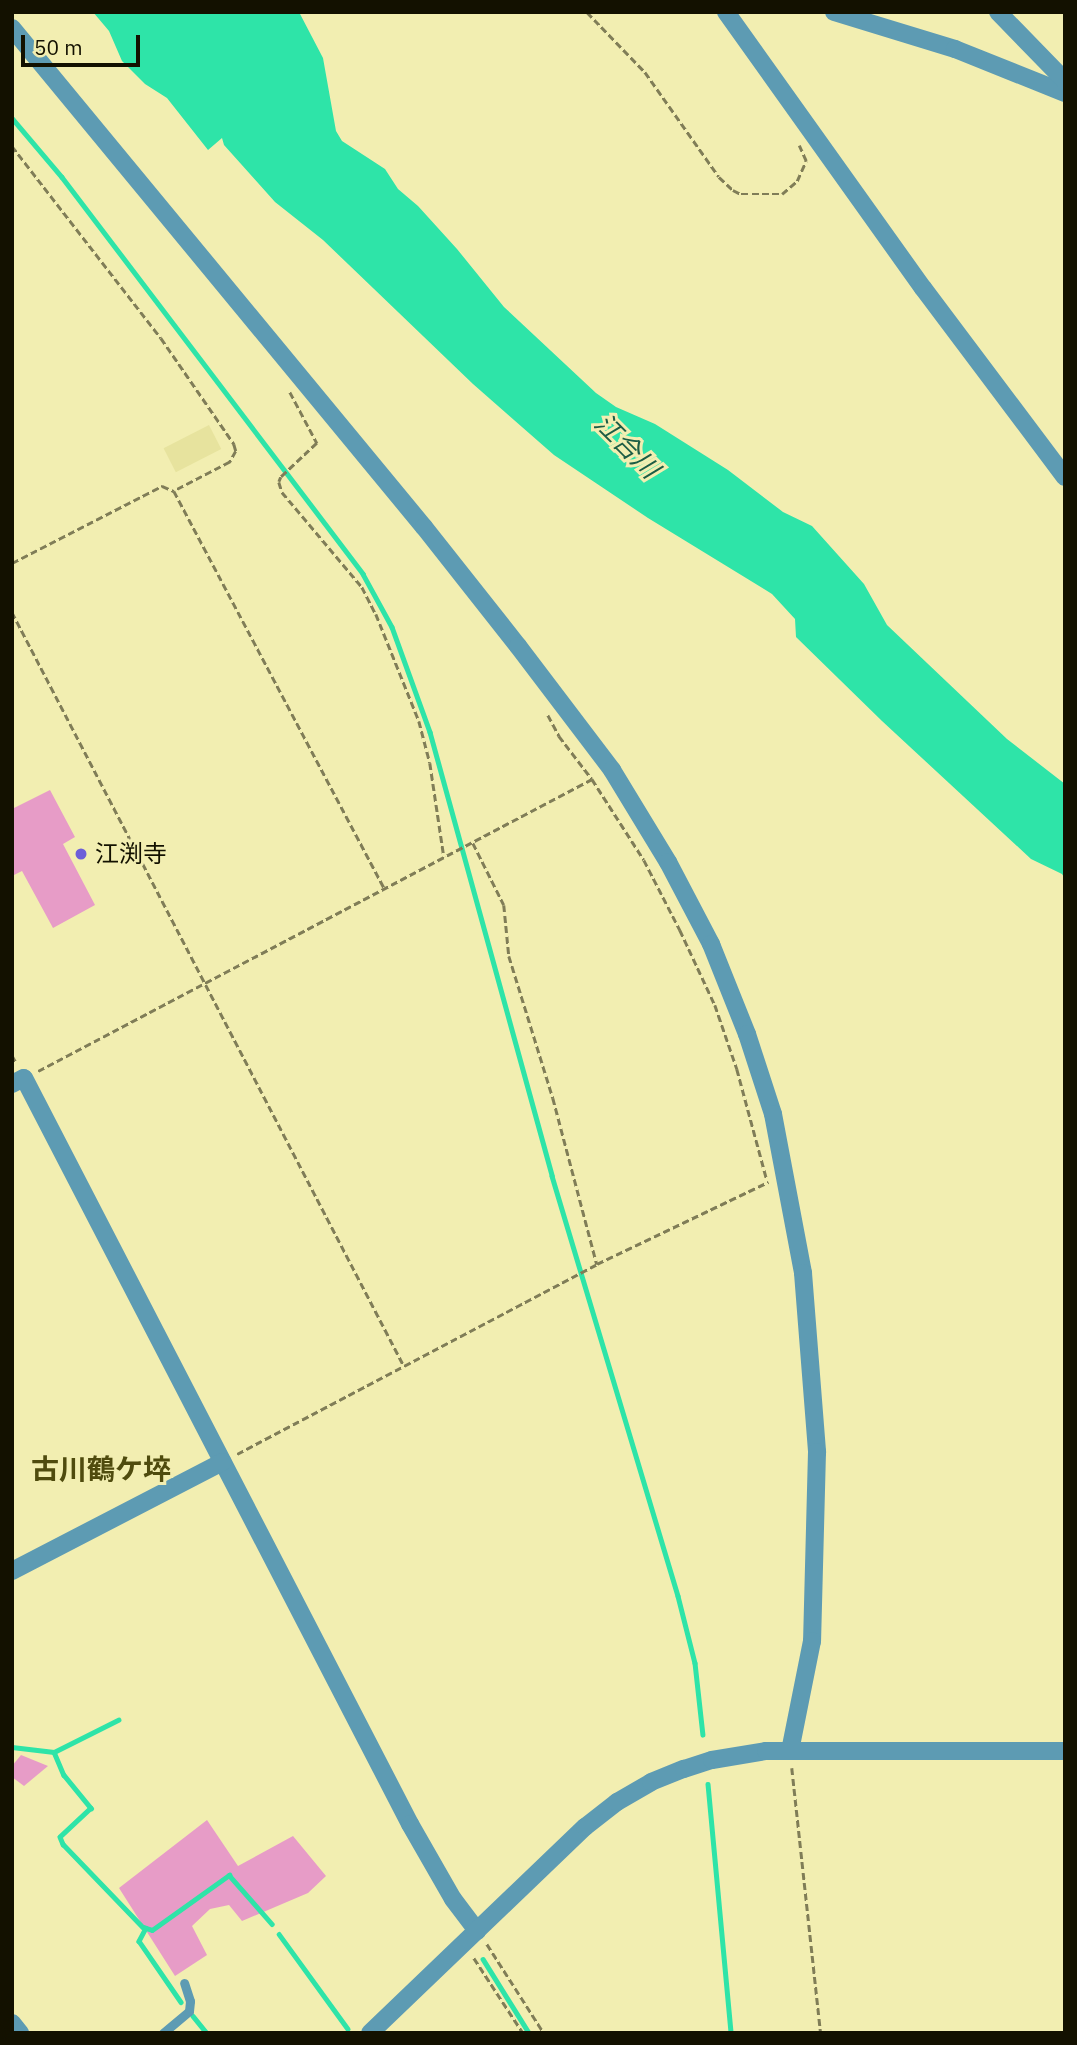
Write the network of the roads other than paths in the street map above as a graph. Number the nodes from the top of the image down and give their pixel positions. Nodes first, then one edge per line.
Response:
1 (726, 12) edge
2 (834, 12) edge
3 (998, 12) edge
4 (12, 28) edge
5 (1065, 82) edge
6 (1065, 93) edge
7 (1065, 477) edge
8 (18, 1081) edge
9 (222, 1462) junction
10 (12, 1571) edge
11 (790, 1751) junction
12 (1065, 1751) edge
13 (477, 1931) junction
14 (184, 1983) dead end
15 (12, 2023) edge
16 (20, 2033) edge
17 (163, 2033) edge
18 (370, 2033) edge

1 - 7 street
2 - 6 street
3 - 5 street
4 - 11 street
8 - 9 street
9 - 10 street
9 - 13 street
11 - 12 street
11 - 13 street
13 - 18 street
14 - 17 lane
15 - 16 street

